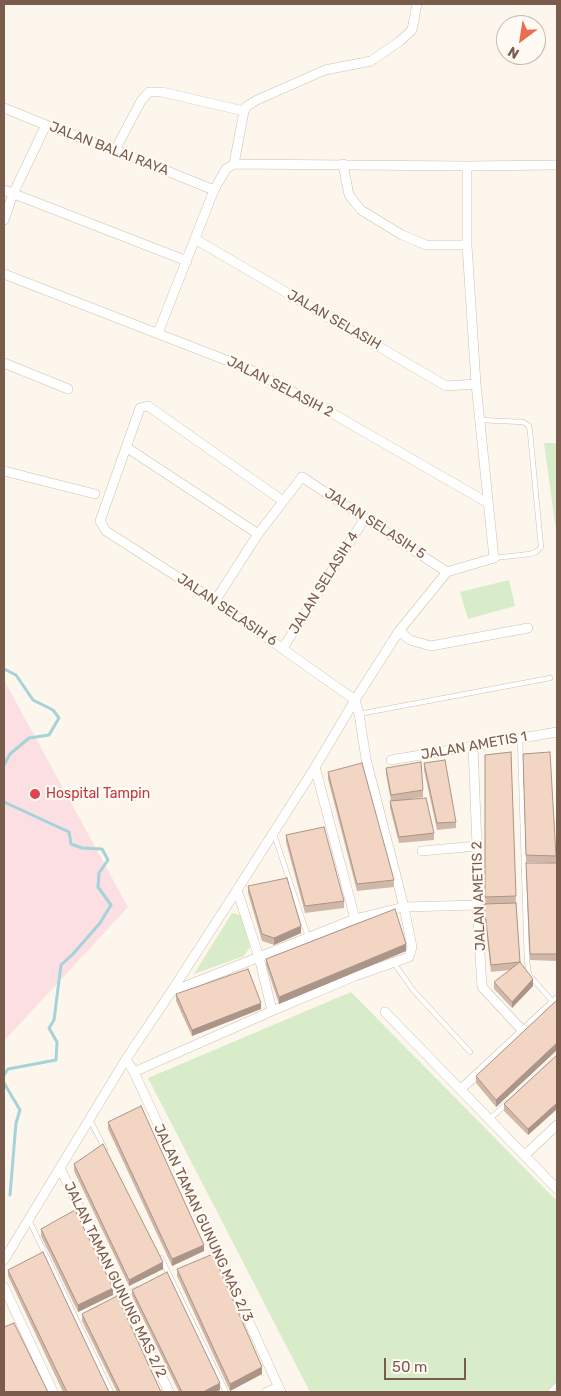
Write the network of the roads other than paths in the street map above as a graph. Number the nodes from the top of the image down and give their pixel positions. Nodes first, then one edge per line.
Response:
1 (417, 4) edge
2 (4, 108) edge
3 (244, 111) junction
4 (46, 125) junction
5 (115, 150) junction
6 (234, 164) junction
7 (343, 164) junction
8 (557, 165) edge
9 (467, 166) junction
10 (4, 190) edge
11 (214, 190) junction
12 (13, 194) junction
13 (4, 220) edge
14 (195, 239) junction
15 (467, 245) junction
16 (187, 261) junction
17 (4, 274) edge
18 (158, 333) junction
19 (4, 363) edge
20 (476, 384) junction
21 (68, 389) dead end
22 (480, 420) junction
23 (126, 447) junction
24 (4, 471) edge
25 (95, 494) dead end
26 (283, 501) junction
27 (488, 502) junction
28 (365, 518) junction
29 (258, 534) junction
30 (494, 558) junction
31 (447, 572) junction
32 (215, 601) junction
33 (528, 628) dead end
34 (400, 631) junction
35 (283, 648) junction
36 (550, 678) dead end
37 (355, 700) junction
38 (359, 714) junction
39 (557, 732) edge
40 (520, 738) junction
41 (473, 746) junction
42 (391, 760) dead end
43 (315, 767) junction
44 (273, 833) junction
45 (477, 846) junction
46 (422, 851) dead end
47 (523, 866) junction
48 (532, 866) edge
49 (237, 890) junction
50 (404, 907) junction
51 (481, 907) junction
52 (355, 919) junction
53 (308, 937) junction
54 (259, 957) junction
55 (394, 963) junction
56 (171, 992) junction
57 (556, 1001) edge
58 (272, 1011) junction
59 (385, 1012) dead end
60 (522, 1030) junction
61 (470, 1052) dead end
62 (126, 1059) junction
63 (134, 1072) junction
64 (461, 1089) junction
65 (510, 1100) edge
66 (90, 1119) junction
67 (490, 1119) junction
68 (557, 1126) edge
69 (108, 1153) edge
70 (525, 1156) junction
71 (60, 1168) junction
72 (557, 1189) edge
73 (28, 1220) junction
74 (156, 1249) edge
75 (4, 1260) edge
76 (177, 1272) edge
77 (169, 1275) junction
78 (162, 1278) edge
79 (146, 1285) edge
80 (4, 1287) edge
81 (119, 1297) junction
82 (84, 1314) edge
83 (76, 1318) junction
84 (557, 1388) edge
85 (279, 1390) edge
86 (53, 1392) edge
87 (112, 1392) edge
88 (169, 1392) edge
89 (226, 1392) edge
90 (267, 1392) edge
91 (553, 1392) edge

1 - 3 street
2 - 4 street, JALAN BALAI RAYA
3 - 5 street
3 - 6 street
4 - 5 street, JALAN BALAI RAYA
4 - 12 street
5 - 11 street, JALAN BALAI RAYA
6 - 7 street
6 - 11 street
7 - 9 street
7 - 15 street
8 - 9 street
9 - 15 street
10 - 12 street
11 - 14 street
12 - 13 street
12 - 16 street
14 - 16 street
14 - 20 street, JALAN SELASIH
15 - 20 street
16 - 18 street
17 - 18 street, JALAN SELASIH 2
18 - 27 street, JALAN SELASIH 2
19 - 21 street
20 - 22 street
22 - 27 street
22 - 30 lane
23 - 26 street
23 - 29 street
23 - 32 street, JALAN SELASIH 6
24 - 25 street
26 - 28 street, JALAN SELASIH 5
26 - 29 street
27 - 30 street
28 - 31 street, JALAN SELASIH 5
28 - 35 street, JALAN SELASIH 4
29 - 32 street
30 - 31 street
31 - 34 street
32 - 35 street, JALAN SELASIH 6
33 - 34 street
34 - 37 street
35 - 37 street, JALAN SELASIH 6
36 - 38 lane
37 - 38 street
37 - 43 street
38 - 50 street
39 - 40 street, JALAN AMETIS 1
40 - 41 street, JALAN AMETIS 1
40 - 47 lane
41 - 42 street, JALAN AMETIS 1
41 - 45 street, JALAN AMETIS 2
43 - 44 street
43 - 52 street
44 - 49 street
44 - 53 lane
45 - 46 street
45 - 51 street, JALAN AMETIS 2
47 - 48 lane
47 - 57 lane
49 - 54 street
49 - 56 street
50 - 51 street
50 - 52 street
50 - 55 street
51 - 60 street, JALAN AMETIS 2
52 - 53 street
53 - 54 street
54 - 56 street
54 - 58 street
55 - 58 street
55 - 61 lane
56 - 62 street
57 - 60 street
58 - 63 street
59 - 64 street
60 - 64 street
62 - 63 street, JALAN TAMAN GUNUNG MAS 2/3
62 - 66 street
63 - 85 street, JALAN TAMAN GUNUNG MAS 2/3
64 - 67 street
65 - 67 lane
66 - 69 lane
66 - 71 street
67 - 70 street
68 - 70 street
70 - 72 street
71 - 73 street
71 - 81 street, JALAN TAMAN GUNUNG MAS 2/2
73 - 75 street
73 - 83 lane
74 - 77 lane
76 - 77 lane
77 - 78 lane
77 - 89 lane
79 - 81 lane
80 - 86 street
81 - 88 street, JALAN TAMAN GUNUNG MAS 2/2
82 - 83 lane
83 - 87 lane
84 - 91 street
85 - 90 street

